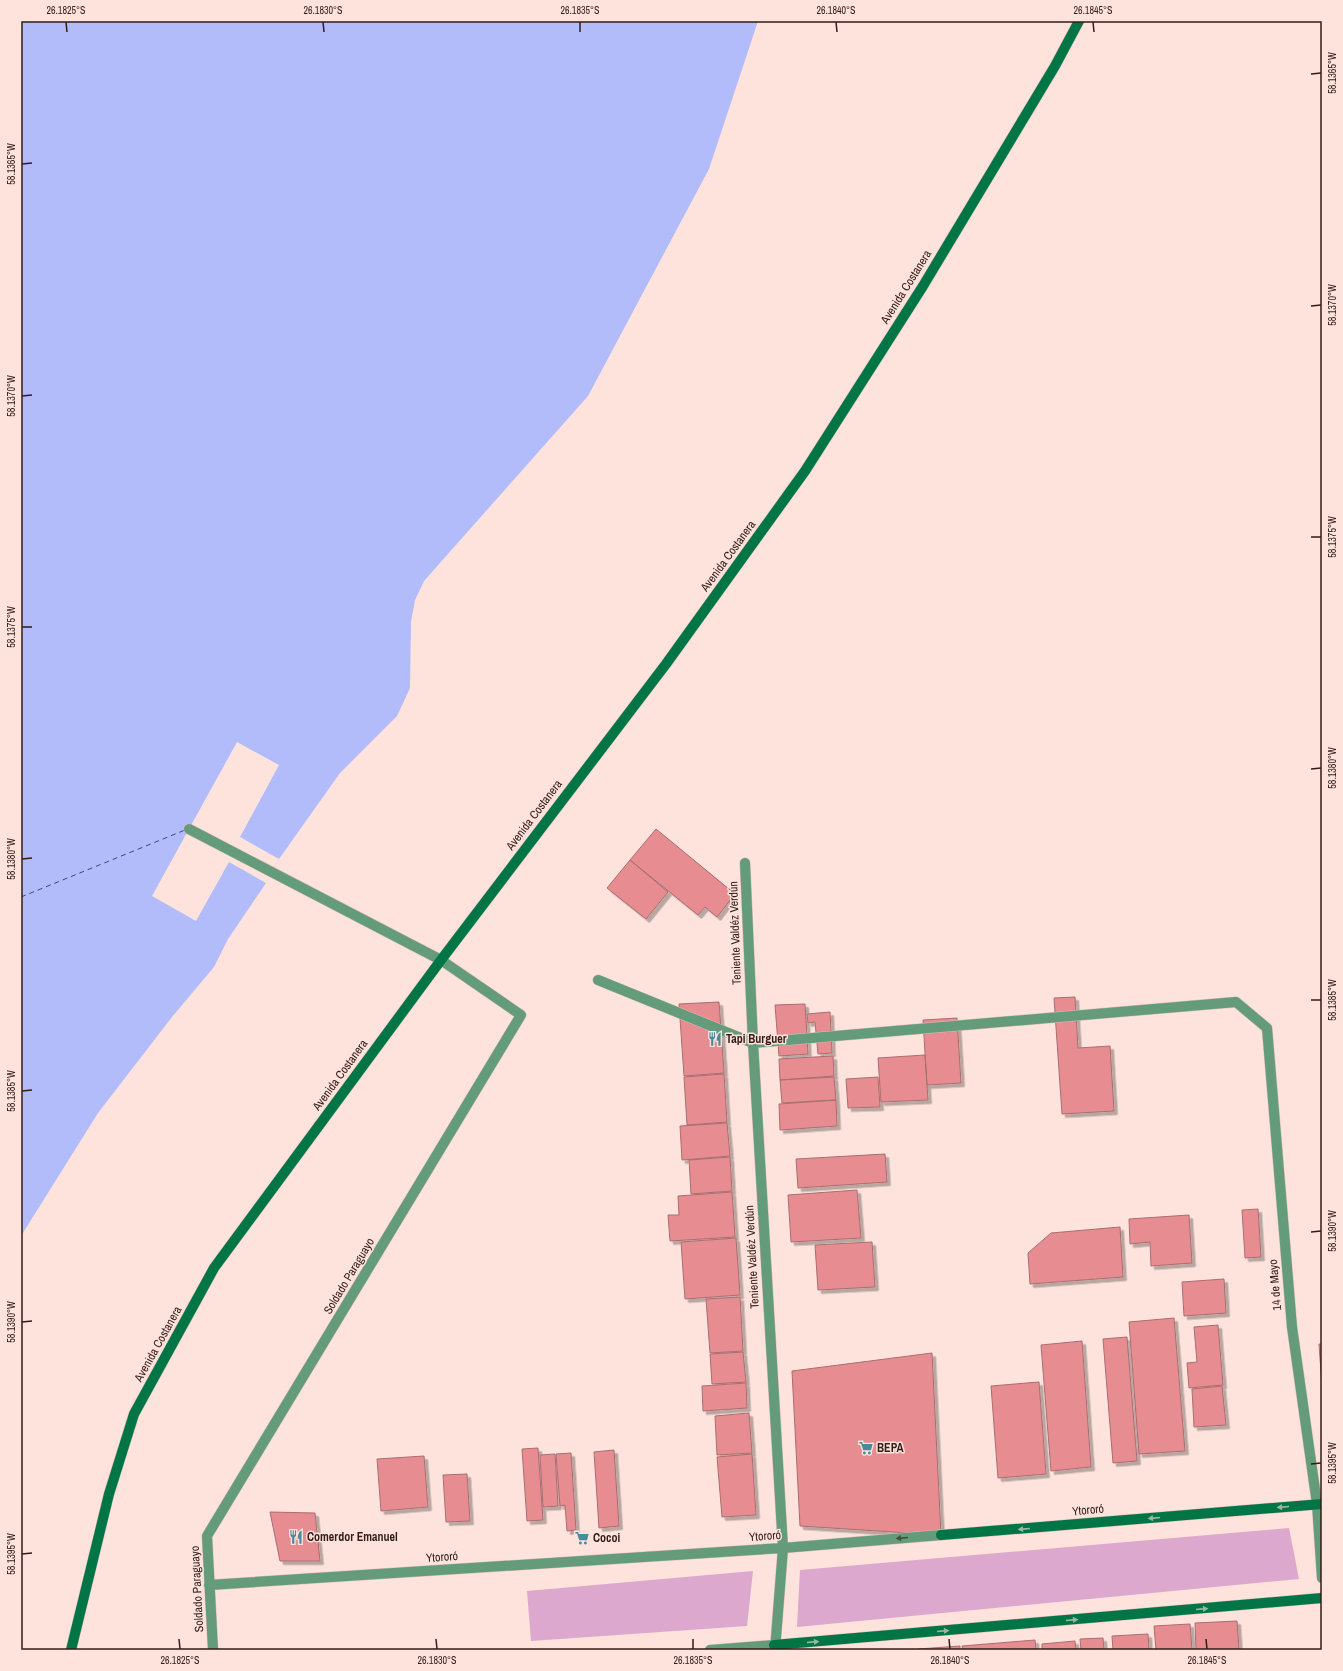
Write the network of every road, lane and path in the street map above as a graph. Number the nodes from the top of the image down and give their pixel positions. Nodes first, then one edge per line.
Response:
1 (1079, 21) edge
2 (189, 829) dead end
3 (745, 863) dead end
4 (441, 960) junction
5 (598, 980) dead end
6 (753, 1043) junction
7 (1319, 1504) edge
8 (783, 1548) junction
9 (1322, 1578) edge
10 (209, 1585) junction
11 (1322, 1598) edge
12 (774, 1648) edge
13 (71, 1650) edge
14 (213, 1650) edge
15 (710, 1650) edge

1 - 4 street, Avenida Costanera
2 - 4 street
3 - 6 street, Teniente Valdéz Verdún
4 - 10 street, Soldado Paraguayo
4 - 13 street, Avenida Costanera
5 - 6 street
6 - 7 street, 14 de Mayo
6 - 8 street, Teniente Valdéz Verdún
7 -> 8 street, Ytororó
7 - 9 street, 14 de Mayo
8 - 10 street, Ytororó
8 - 12 street, Teniente Valdéz Verdún
10 - 14 street, Soldado Paraguayo
12 -> 11 street
12 - 15 street

